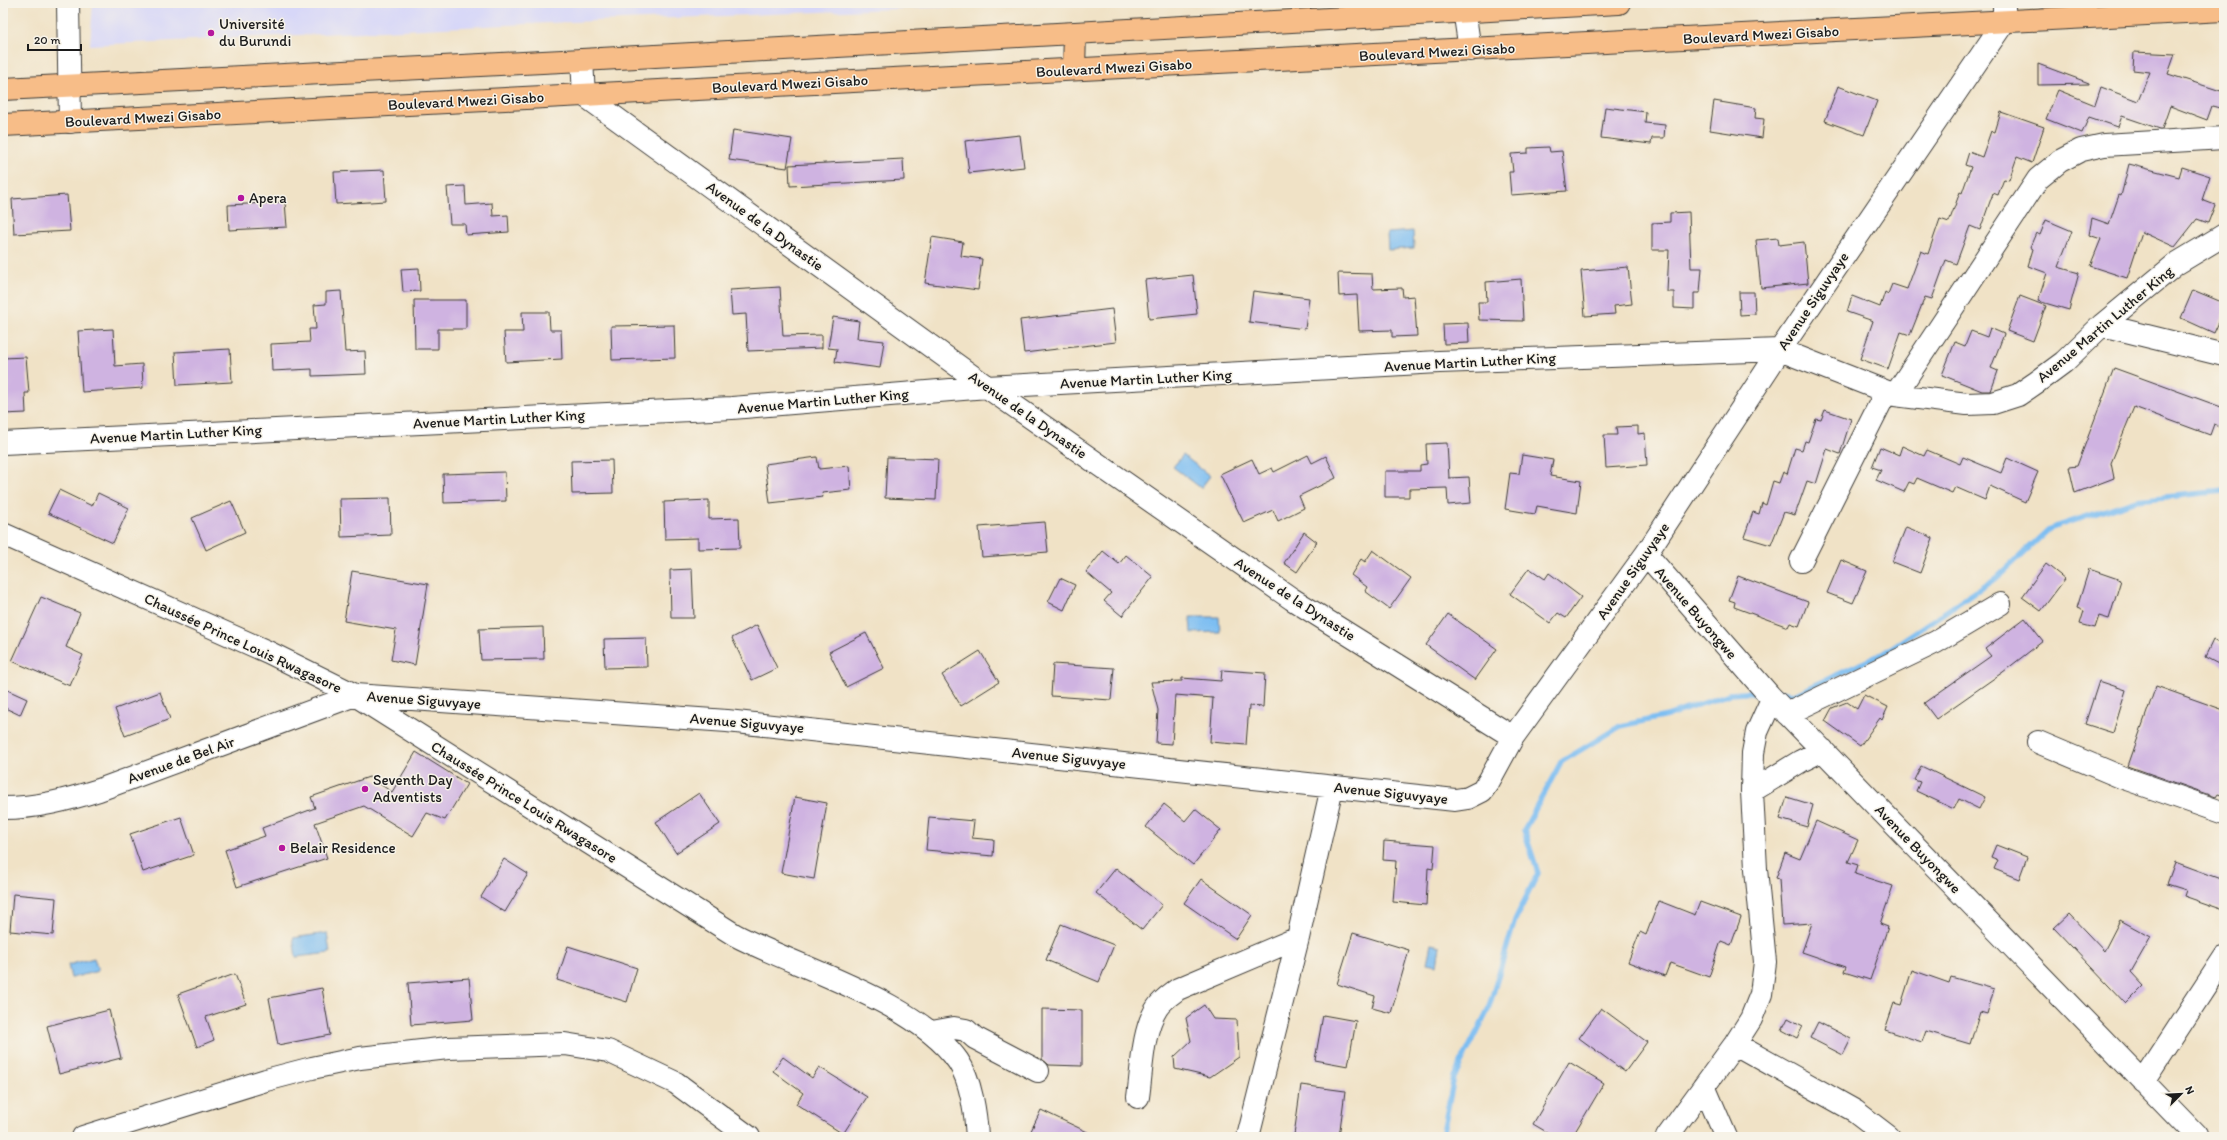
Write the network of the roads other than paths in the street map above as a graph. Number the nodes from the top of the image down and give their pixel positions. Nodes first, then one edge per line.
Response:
1 (68, 3) edge
2 (1619, 3) edge
3 (1464, 7) edge
4 (2224, 10) edge
5 (2004, 13) edge
6 (1075, 33) junction
7 (1470, 50) junction
8 (582, 60) junction
9 (1074, 70) junction
10 (69, 85) junction
11 (3, 88) edge
12 (584, 95) junction
13 (70, 122) junction
14 (3, 125) edge
15 (2224, 138) edge
16 (2224, 235) edge
17 (2102, 325) junction
18 (1780, 350) junction
19 (2224, 355) edge
20 (987, 387) junction
21 (1890, 394) junction
22 (3, 443) edge
23 (3, 534) edge
24 (1646, 554) junction
25 (1801, 561) dead end
26 (2000, 604) dead end
27 (355, 695) junction
28 (1776, 702) junction
29 (1513, 737) junction
30 (2038, 742) dead end
31 (1823, 750) junction
32 (1332, 787) junction
33 (1752, 791) junction
34 (3, 808) edge
35 (2224, 812) edge
36 (1298, 938) junction
37 (2224, 958) edge
38 (932, 1032) junction
39 (1735, 1044) junction
40 (1038, 1071) dead end
41 (2143, 1082) junction
42 (1704, 1086) junction
43 (1138, 1097) dead end
44 (82, 1137) edge
45 (749, 1137) edge
46 (977, 1137) edge
47 (1248, 1137) edge
48 (1667, 1137) edge
49 (1726, 1137) edge
50 (1889, 1137) edge
51 (2197, 1137) edge

1 - 10 street
2 - 3 main road
3 - 6 main road
3 - 7 street
4 - 5 main road, Boulevard Mwezi Gisabo
5 - 7 main road, Boulevard Mwezi Gisabo
5 - 18 street, Avenue Siguvyaye
6 - 8 main road
6 - 9 main road
7 - 9 main road, Boulevard Mwezi Gisabo
8 - 10 main road
8 - 12 street
9 - 12 main road, Boulevard Mwezi Gisabo
10 - 11 main road
10 - 13 street
12 - 13 main road, Boulevard Mwezi Gisabo
12 - 20 street, Avenue de la Dynastie
13 - 14 main road, Boulevard Mwezi Gisabo
15 - 21 street
16 - 17 street, Avenue Martin Luther King
17 - 19 street
17 - 21 street, Avenue Martin Luther King
18 - 20 street, Avenue Martin Luther King
18 - 21 street, Avenue Martin Luther King
18 - 24 street, Avenue Siguvyaye
20 - 22 street, Avenue Martin Luther King
20 - 29 street, Avenue de la Dynastie
21 - 25 street
23 - 27 street, Chaussée Prince Louis Rwagasore
24 - 28 street, Avenue Buyongwe
24 - 29 street, Avenue Siguvyaye
26 - 28 street
27 - 32 street, Avenue Siguvyaye
27 - 34 street, Avenue de Bel Air
27 - 38 street, Chaussée Prince Louis Rwagasore
28 - 31 street, Avenue Buyongwe
28 - 33 street
29 - 32 street, Avenue Siguvyaye
30 - 35 street
31 - 33 street
31 - 41 street, Avenue Buyongwe
32 - 36 street
33 - 39 street
36 - 43 street
36 - 47 street
37 - 41 street
38 - 40 street
38 - 46 street, Chaussée Prince Louis Rwagasore
39 - 42 street
39 - 50 street
41 - 51 street, Avenue Buyongwe
42 - 48 street
42 - 49 street
44 - 45 street

